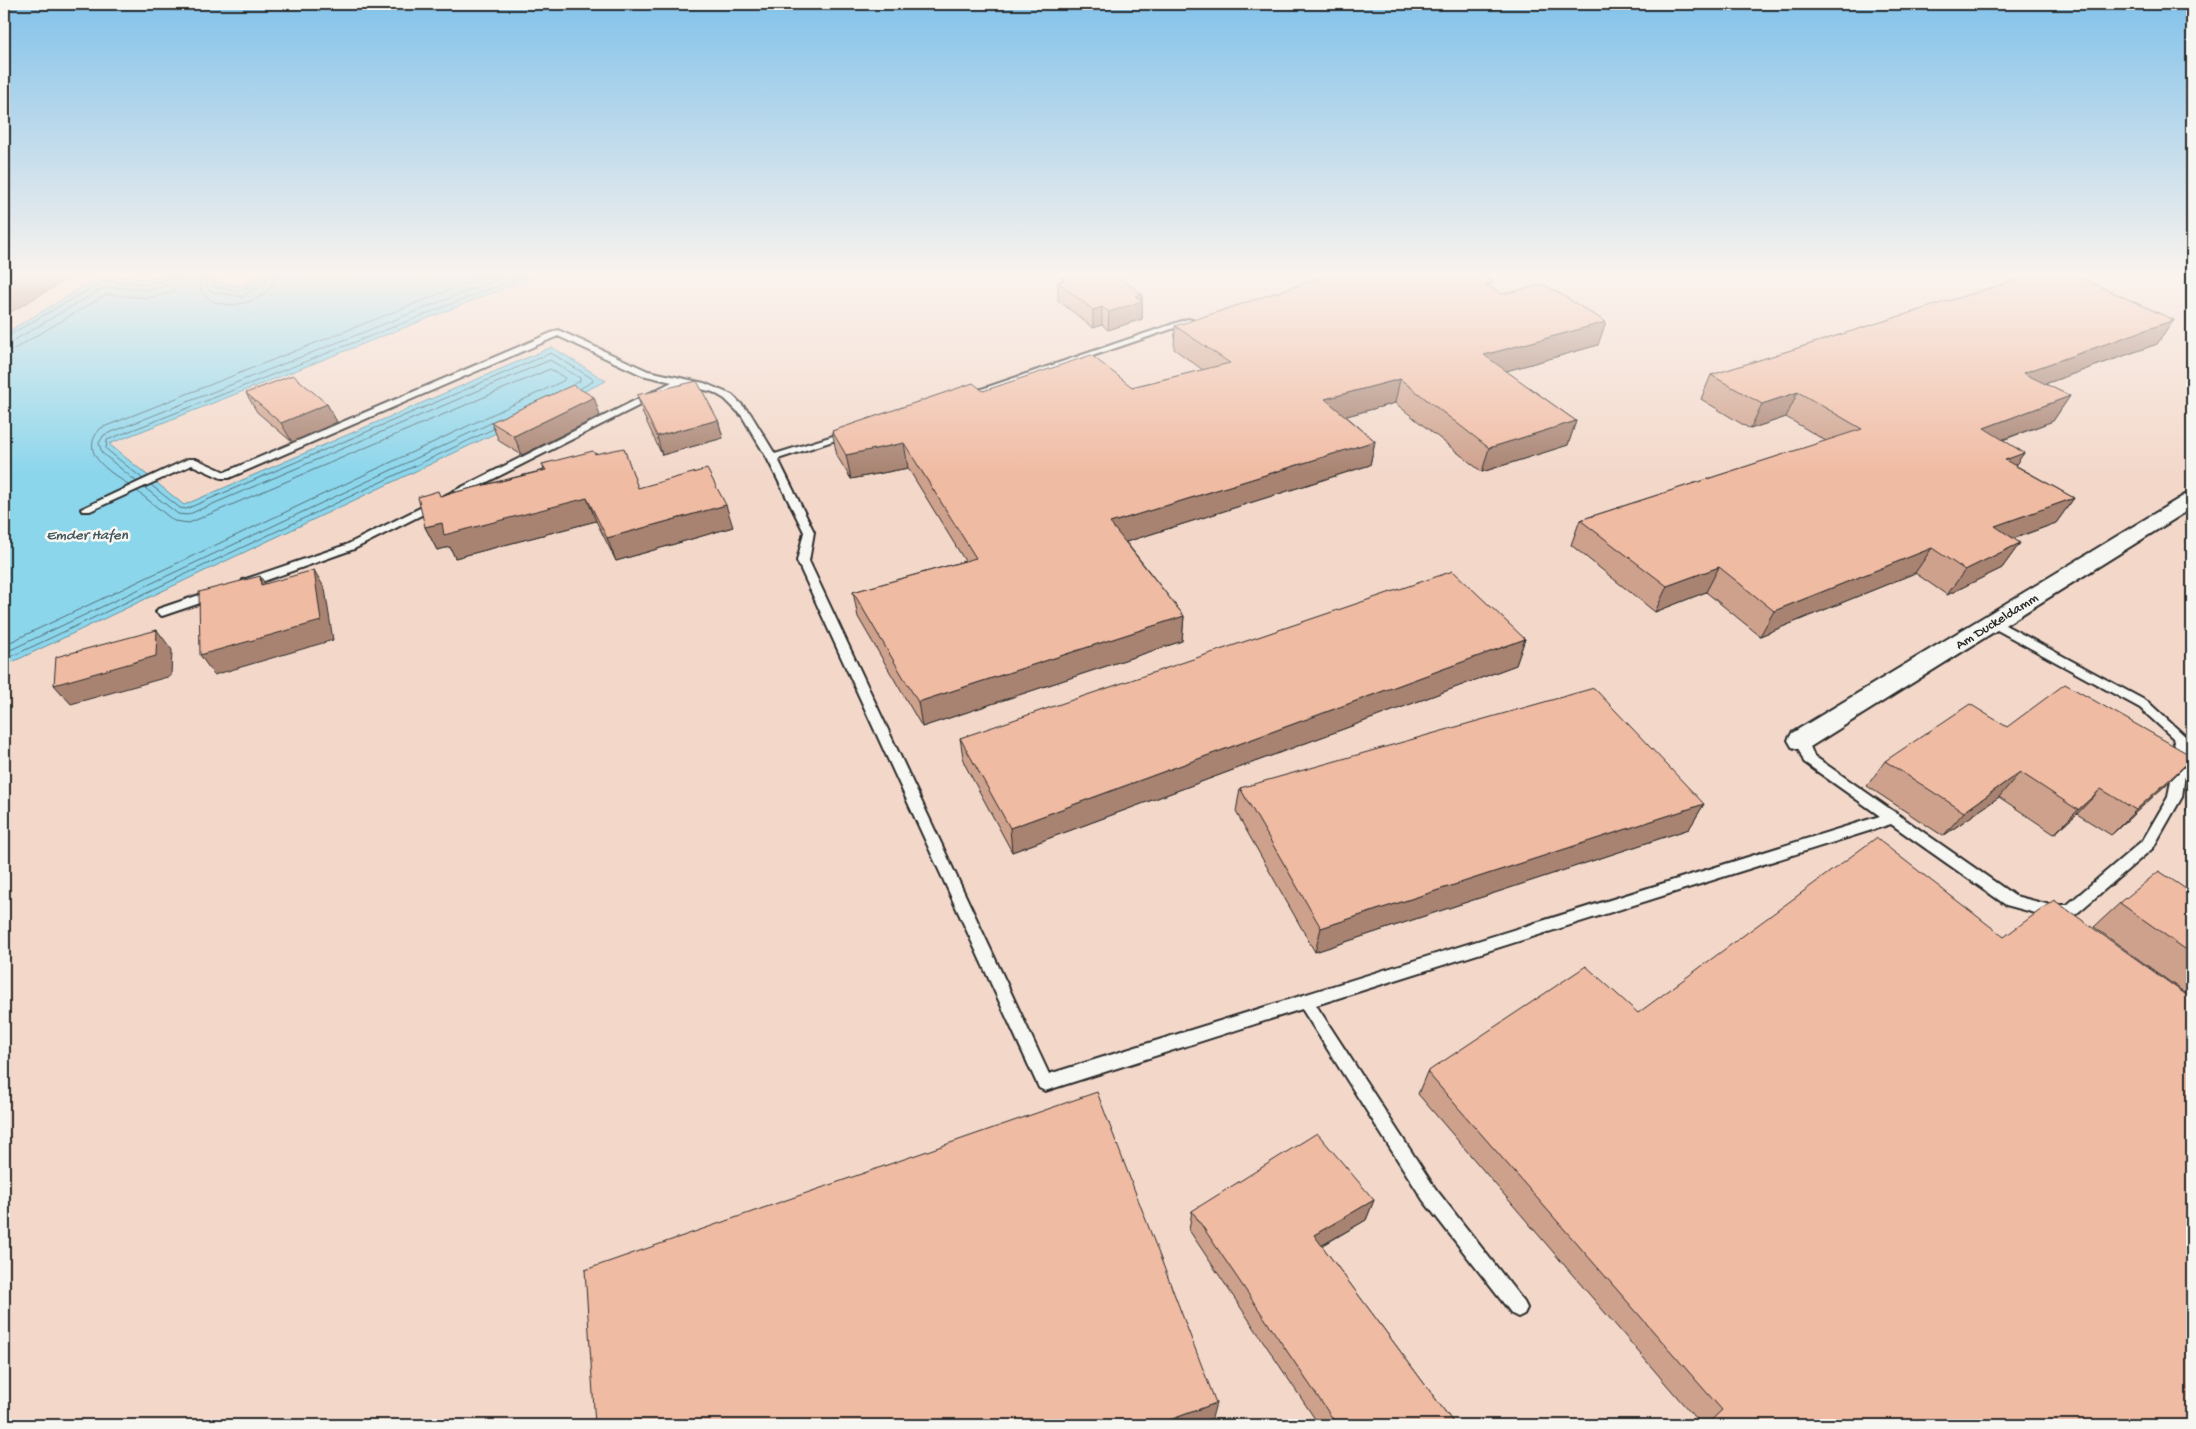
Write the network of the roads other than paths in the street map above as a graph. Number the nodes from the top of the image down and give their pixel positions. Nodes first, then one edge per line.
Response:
1 (545, 340) edge
2 (570, 340) edge
3 (1136, 340) edge
4 (681, 381) junction
5 (960, 398) edge
6 (852, 433) edge
7 (772, 458) junction
8 (2192, 499) edge
9 (86, 509) dead end
10 (162, 612) dead end
11 (1992, 622) junction
12 (1801, 740) joint
13 (1892, 818) junction
14 (1305, 1001) junction
15 (1518, 1308) dead end

1 - 9 lane
2 - 4 lane
3 - 5 lane
4 - 7 lane
4 - 10 lane
6 - 7 lane
7 - 14 lane
8 - 11 street, Am Duckeldamm
11 - 12 street, Am Duckeldamm
11 - 13 lane
12 - 13 lane
13 - 14 lane
14 - 15 lane

